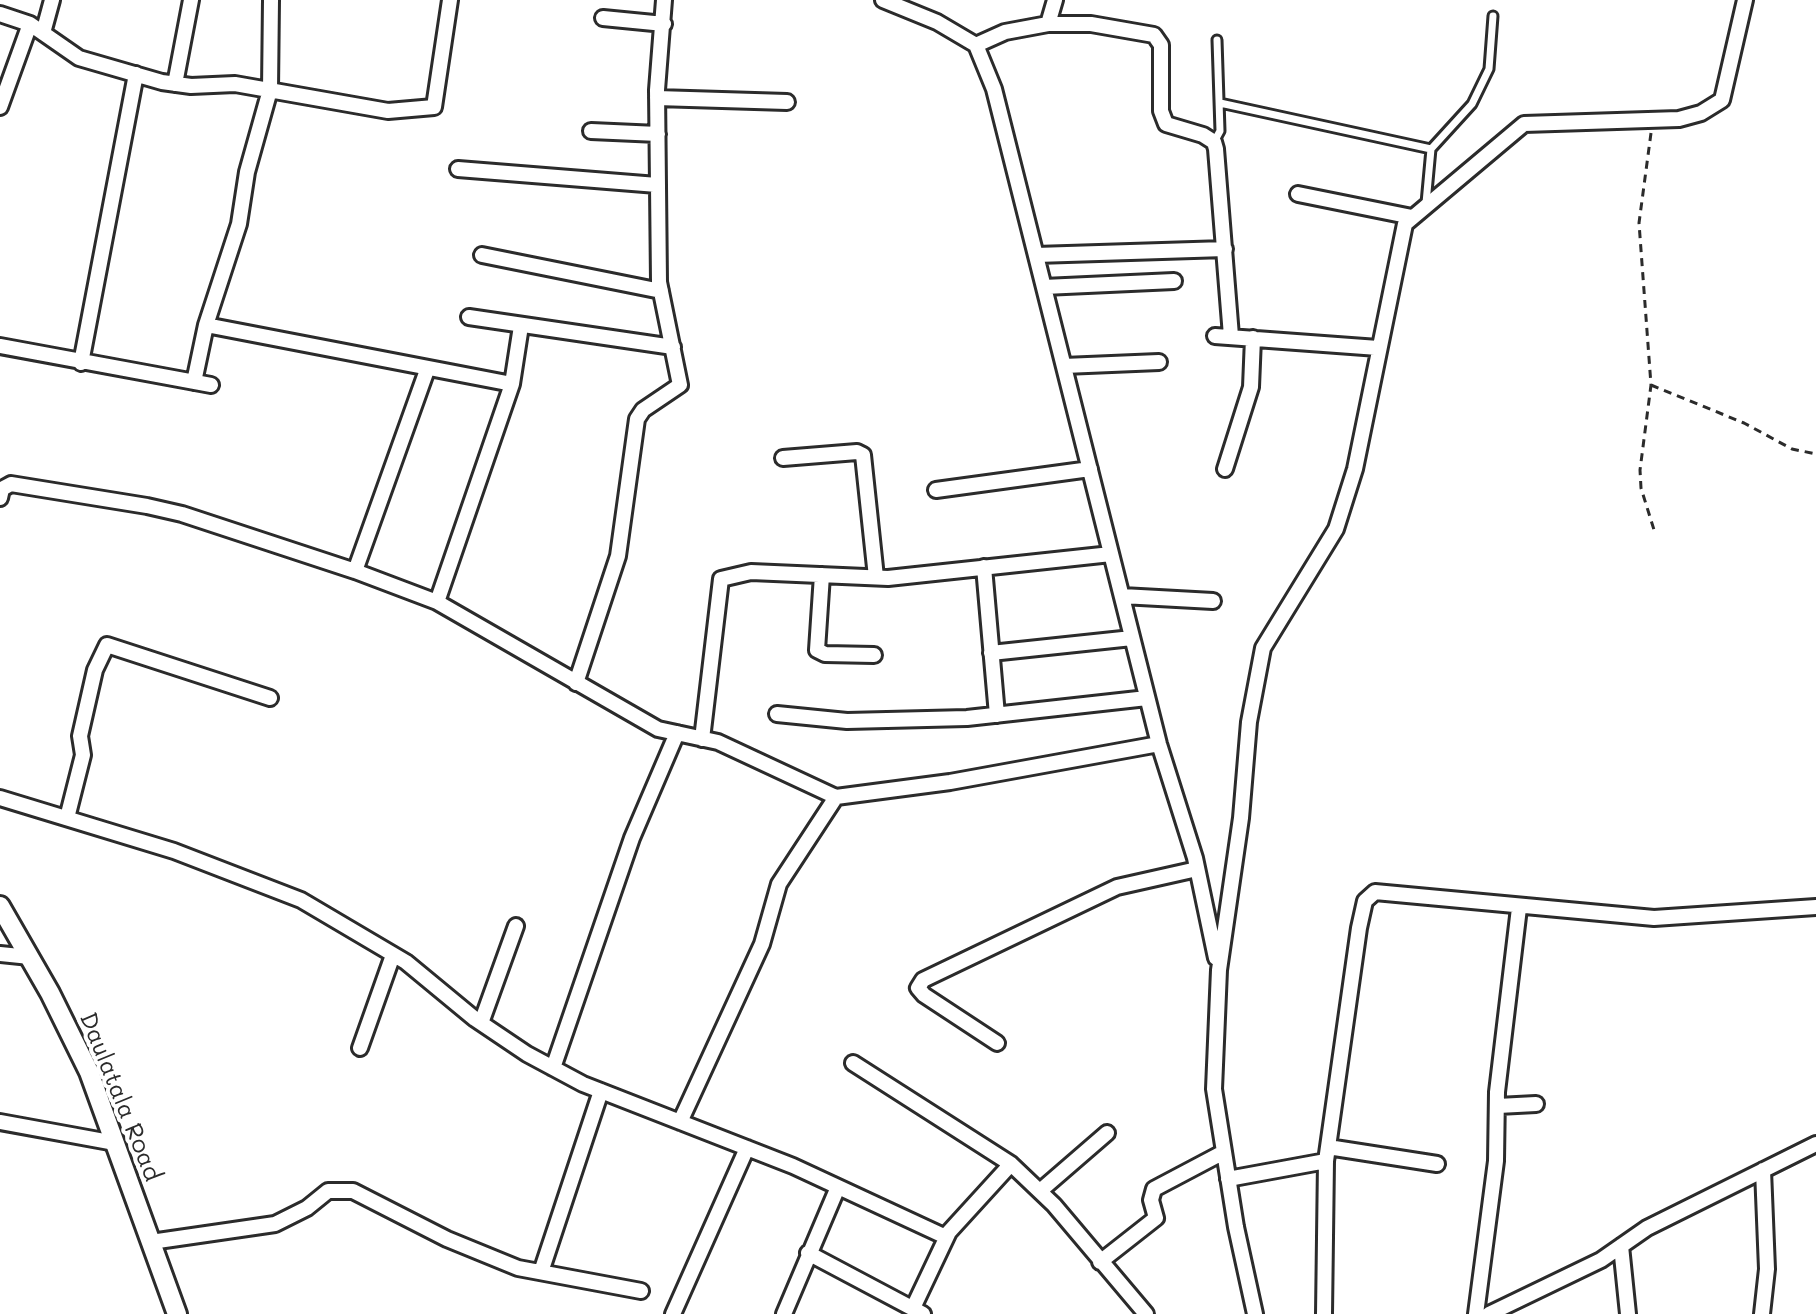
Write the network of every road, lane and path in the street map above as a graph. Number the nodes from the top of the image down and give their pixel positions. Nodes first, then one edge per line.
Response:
1 (52, 0) edge
2 (191, 0) edge
3 (271, 0) edge
4 (450, 0) edge
5 (664, 0) edge
6 (883, 0) edge
7 (1055, 0) edge
8 (1745, 0) edge
9 (0, 14) edge
10 (1493, 16) dead end
11 (603, 18) dead end
12 (30, 24) junction
13 (664, 24) junction
14 (1048, 24) junction
15 (43, 33) junction
16 (1217, 40) dead end
17 (976, 45) junction
18 (136, 74) junction
19 (175, 84) junction
20 (270, 90) junction
21 (657, 98) junction
22 (787, 102) dead end
23 (1220, 103) junction
24 (0, 107) edge
25 (1653, 119) junction
26 (591, 131) dead end
27 (658, 134) junction
28 (1214, 142) junction
29 (1431, 149) junction
30 (458, 169) dead end
31 (657, 185) junction
32 (1298, 194) dead end
33 (1426, 205) junction
34 (1412, 217) junction
35 (1225, 249) junction
36 (482, 255) dead end
37 (1036, 255) junction
38 (1174, 281) dead end
39 (1044, 287) junction
40 (661, 291) junction
41 (469, 317) dead end
42 (206, 325) junction
43 (521, 326) junction
44 (1253, 338) junction
45 (0, 346) edge
46 (673, 347) junction
47 (1378, 348) junction
48 (1159, 362) dead end
49 (81, 363) junction
50 (1064, 366) junction
51 (427, 370) junction
52 (194, 382) junction
53 (512, 384) junction
54 (211, 385) dead end
55 (1651, 385) junction
56 (1816, 454) edge
57 (783, 458) dead end
58 (1090, 469) junction
59 (1225, 469) dead end
60 (936, 490) dead end
61 (0, 498) edge
62 (1655, 533) dead end
63 (1111, 554) junction
64 (984, 567) junction
65 (355, 571) junction
66 (822, 575) junction
67 (876, 577) junction
68 (1122, 596) junction
69 (1213, 601) dead end
70 (437, 602) junction
71 (1132, 638) junction
72 (991, 653) junction
73 (874, 655) dead end
74 (576, 683) junction
75 (270, 698) dead end
76 (1147, 698) junction
77 (777, 714) dead end
78 (997, 715) junction
79 (677, 733) junction
80 (702, 739) junction
81 (1159, 744) junction
82 (836, 797) junction
83 (0, 798) edge
84 (67, 818) junction
85 (1197, 869) junction
86 (0, 906) edge
87 (1816, 907) edge
88 (1519, 908) junction
89 (516, 926) dead end
90 (0, 954) edge
91 (393, 955) junction
92 (30, 957) junction
93 (1219, 970) junction
94 (481, 1023) junction
95 (997, 1043) dead end
96 (360, 1048) dead end
97 (853, 1063) dead end
98 (553, 1068) junction
99 (601, 1091) junction
100 (1536, 1104) dead end
101 (1498, 1106) junction
102 (0, 1122) edge
103 (680, 1122) junction
104 (1107, 1133) dead end
105 (115, 1143) junction
106 (1816, 1144) edge
107 (747, 1148) junction
108 (1224, 1152) junction
109 (1327, 1154) junction
110 (1011, 1164) junction
111 (1437, 1164) dead end
112 (1763, 1170) junction
113 (1228, 1179) junction
114 (838, 1187) junction
115 (1040, 1191) junction
116 (946, 1237) junction
117 (151, 1242) junction
118 (1621, 1246) junction
119 (808, 1253) junction
120 (1100, 1262) junction
121 (541, 1272) junction
122 (641, 1291) dead end
123 (918, 1311) edge
124 (177, 1314) edge
125 (673, 1314) edge
126 (784, 1314) edge
127 (1146, 1314) edge
128 (1255, 1314) edge
129 (1324, 1314) edge
130 (1476, 1314) edge
131 (1489, 1314) edge
132 (1628, 1314) edge
133 (1762, 1314) edge

1 - 15 street
2 - 19 street
3 - 20 street
4 - 20 street
5 - 13 street
6 - 17 street
7 - 14 street
8 - 25 street
9 - 12 street
10 - 29 lane
11 - 13 street
12 - 15 street
12 - 24 street
13 - 21 street
14 - 17 street
14 - 28 street
15 - 18 street
16 - 23 lane
17 - 37 street
18 - 19 street
18 - 49 street
19 - 20 street
20 - 42 street
21 - 22 street
21 - 27 street
23 - 28 lane
23 - 29 lane
25 - 33 street
25 - 55 path
26 - 27 street
27 - 31 street
28 - 35 street
29 - 33 lane
30 - 31 street
31 - 40 street
32 - 34 street
33 - 34 street
34 - 47 street
35 - 37 street
35 - 44 street
36 - 40 street
37 - 39 street
38 - 39 street
39 - 50 street
40 - 46 street
41 - 43 street
42 - 51 street
42 - 52 street
43 - 46 street
43 - 53 street
44 - 47 street
44 - 59 street
45 - 49 street
46 - 74 street
47 - 93 street
48 - 50 street
49 - 52 street
50 - 58 street
51 - 53 street
51 - 65 street
52 - 54 street
53 - 70 street
55 - 56 path
55 - 62 path
57 - 67 street
58 - 60 street
58 - 63 street
61 - 65 street
63 - 64 street
63 - 68 street
64 - 67 street
64 - 72 street
65 - 70 street
66 - 67 street
66 - 73 street
66 - 80 street
68 - 69 street
68 - 71 street
70 - 74 street
71 - 72 street
71 - 76 street
72 - 78 street
74 - 79 street
75 - 84 street
76 - 78 street
76 - 81 street
77 - 78 street
79 - 80 street
79 - 98 street
80 - 82 street
81 - 82 street
81 - 85 street
82 - 103 street
83 - 84 street
84 - 91 street
85 - 93 street
85 - 95 street
86 - 92 main road, Daulatala Road
87 - 88 street
88 - 101 street
88 - 109 street
89 - 94 street
90 - 92 street
91 - 94 street
91 - 96 street
92 - 105 main road, Daulatala Road
93 - 108 street
94 - 98 street
97 - 110 street
98 - 99 street
99 - 103 street
99 - 121 street
100 - 101 street
101 - 130 street
102 - 105 street
103 - 107 street
104 - 115 street
105 - 117 main road, Daulatala Road
106 - 112 street
107 - 114 street
107 - 125 street
108 - 113 street
108 - 120 street
109 - 111 street
109 - 113 street
109 - 129 street
110 - 115 street
110 - 116 street
112 - 118 street
112 - 133 street
113 - 128 street
114 - 116 street
114 - 119 street
115 - 120 street
116 - 123 street
117 - 121 street
117 - 124 main road, Daulatala Road
118 - 131 street
118 - 132 street
119 - 123 street
119 - 126 street
120 - 127 street
121 - 122 street

